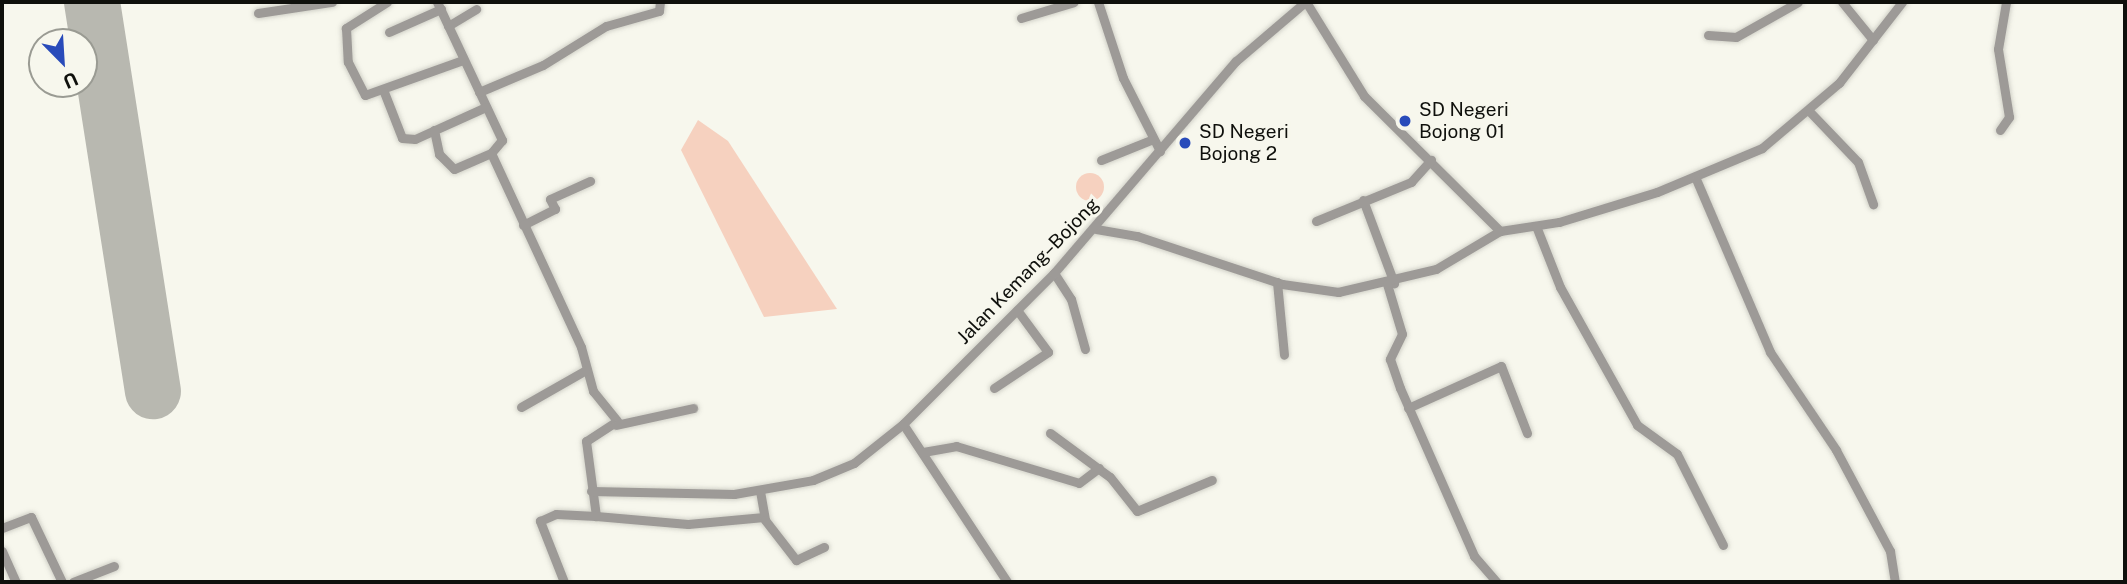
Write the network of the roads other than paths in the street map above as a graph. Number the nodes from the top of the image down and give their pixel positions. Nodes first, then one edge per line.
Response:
1 (332, 2) edge
2 (387, 2) edge
3 (660, 2) edge
4 (1074, 2) edge
5 (1098, 2) edge
6 (1306, 2) edge
7 (1798, 2) edge
8 (1842, 2) edge
9 (1902, 2) edge
10 (2006, 2) edge
11 (373, 5) edge
12 (439, 5) edge
13 (476, 9) dead end
14 (258, 13) dead end
15 (1021, 18) dead end
16 (448, 26) junction
17 (389, 32) dead end
18 (1708, 35) dead end
19 (1873, 40) junction
20 (463, 60) junction
21 (384, 92) junction
22 (480, 92) junction
23 (486, 107) junction
24 (1810, 112) junction
25 (434, 130) junction
26 (2000, 130) dead end
27 (1151, 139) junction
28 (1160, 151) junction
29 (491, 153) junction
30 (1101, 160) dead end
31 (1431, 160) junction
32 (1696, 178) junction
33 (590, 181) dead end
34 (1363, 200) junction
35 (1874, 204) dead end
36 (1315, 221) dead end
37 (523, 225) junction
38 (1536, 226) junction
39 (1096, 229) junction
40 (1500, 231) junction
41 (1054, 272) junction
42 (1277, 282) junction
43 (1390, 283) junction
44 (1017, 310) junction
45 (1085, 349) dead end
46 (1284, 355) dead end
47 (584, 372) junction
48 (994, 388) dead end
49 (521, 407) dead end
50 (693, 408) dead end
51 (1408, 408) junction
52 (903, 424) junction
53 (616, 425) junction
54 (1050, 433) dead end
55 (1527, 433) dead end
56 (923, 452) junction
57 (1099, 468) junction
58 (1212, 480) dead end
59 (591, 491) junction
60 (760, 491) junction
61 (596, 516) junction
62 (764, 517) junction
63 (2, 528) edge
64 (1723, 545) dead end
65 (824, 547) dead end
66 (2, 551) edge
67 (114, 566) dead end
68 (98, 572) junction
69 (16, 582) edge
70 (62, 582) edge
71 (73, 582) edge
72 (102, 582) edge
73 (564, 582) edge
74 (1007, 582) edge
75 (1497, 582) edge
76 (1895, 582) edge

1 - 14 street
2 - 11 street
3 - 22 street
4 - 15 street
5 - 27 street
6 - 28 street, Jalan Kemang–Bojong
6 - 31 street
7 - 18 street
8 - 19 street
9 - 19 street
10 - 26 street
11 - 21 street
12 - 16 street
12 - 17 street
13 - 16 street
16 - 20 street
19 - 24 street
20 - 21 street
20 - 22 street
21 - 25 street
22 - 23 street
23 - 25 street
23 - 29 street
24 - 32 street
24 - 35 street
25 - 29 street
27 - 28 street
27 - 30 street
28 - 39 street, Jalan Kemang–Bojong
29 - 37 street
31 - 34 street
31 - 40 street
32 - 38 street
32 - 76 street
33 - 37 street
34 - 36 street
34 - 43 street
37 - 47 street
38 - 40 street
38 - 64 street
39 - 41 street, Jalan Kemang–Bojong
39 - 42 street
40 - 43 street
41 - 44 street, Jalan Kemang–Bojong
41 - 45 street
42 - 43 street
42 - 46 street
43 - 51 street
44 - 48 street
44 - 52 street, Jalan Kemang–Bojong
47 - 49 street
47 - 53 street
50 - 53 street
51 - 55 street
51 - 75 street
52 - 56 street
52 - 60 street, Jalan Kemang–Bojong
53 - 59 street
54 - 57 street
56 - 57 street
56 - 74 street
57 - 58 street
59 - 60 street, Jalan Kemang–Bojong
59 - 61 street
60 - 62 street
61 - 62 street
61 - 73 street
62 - 65 street
63 - 70 street
66 - 69 street
67 - 68 street
68 - 71 street
68 - 72 street

